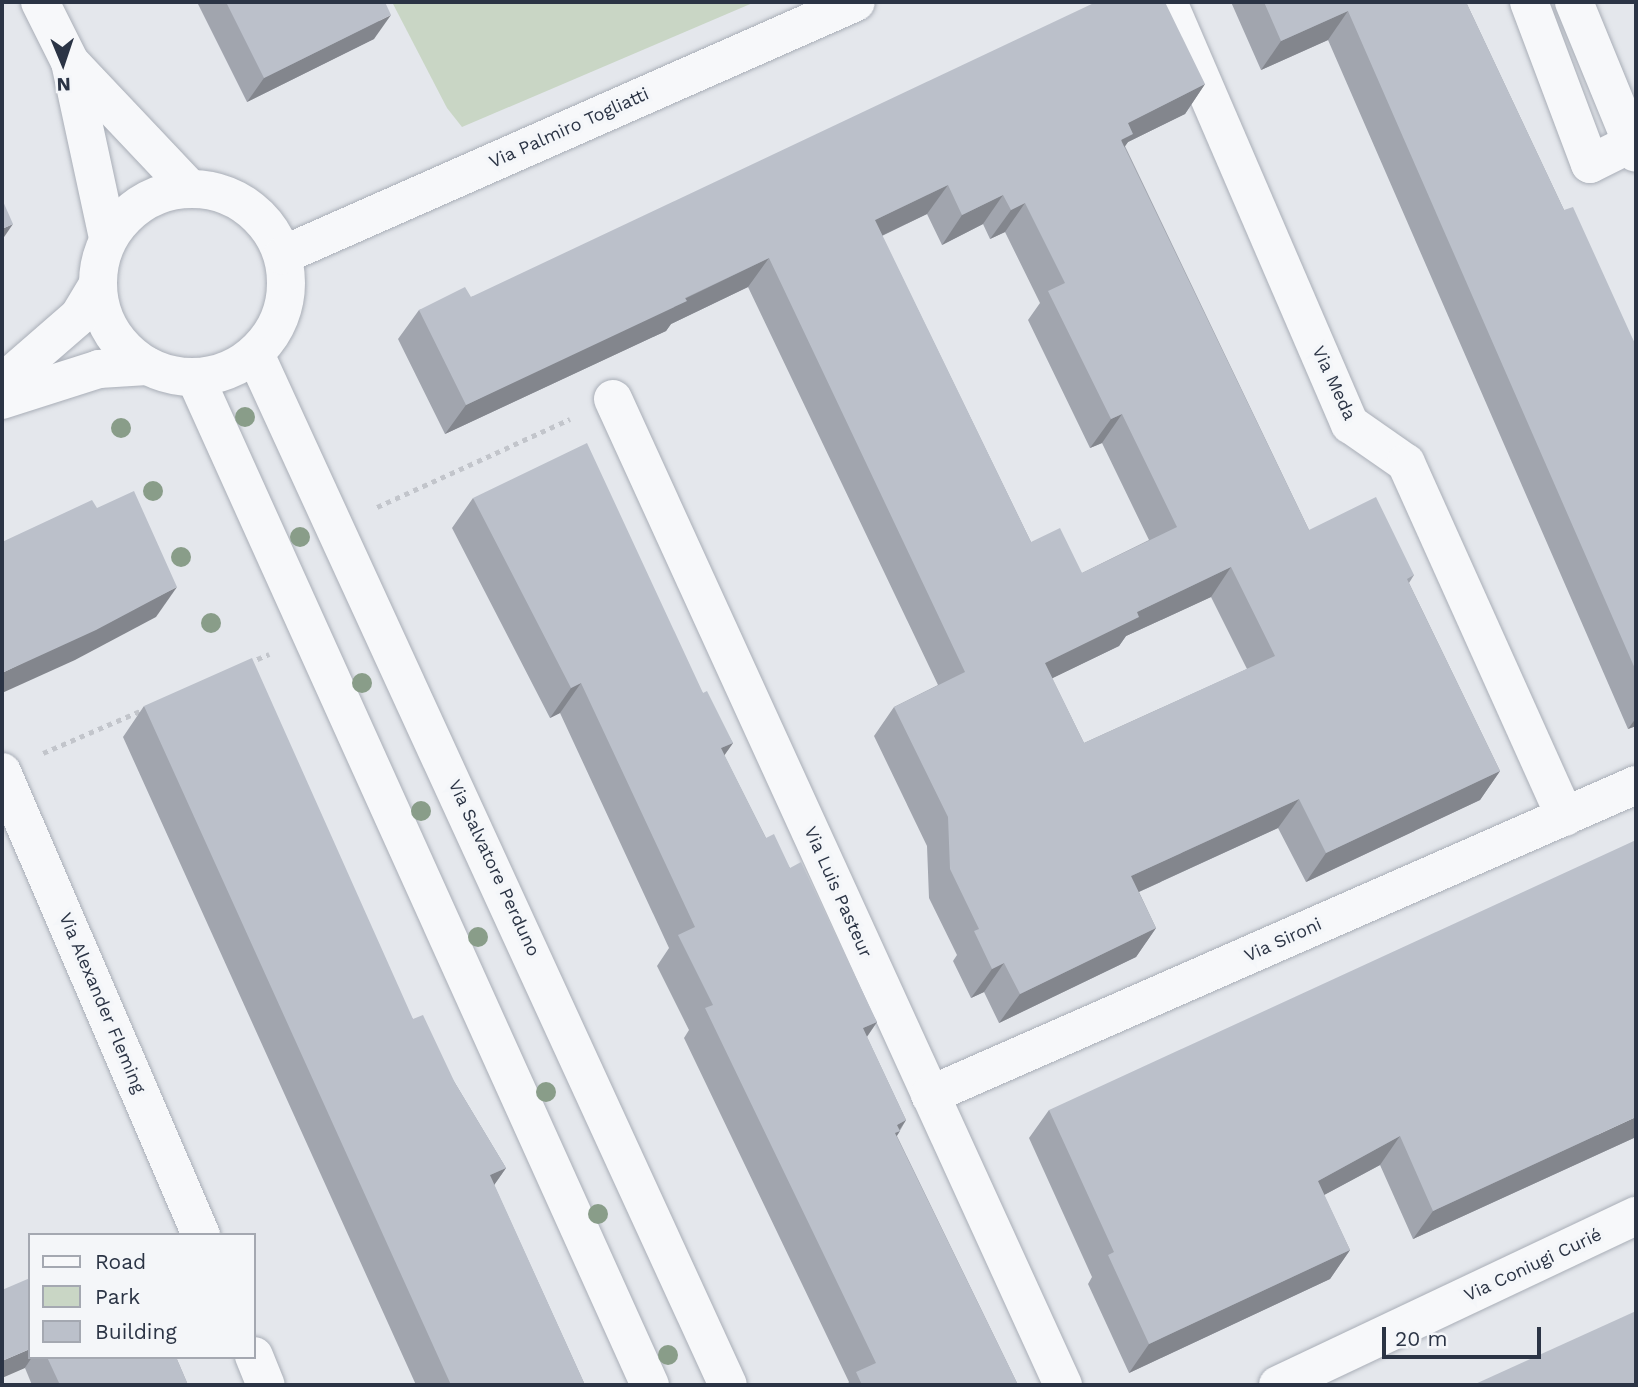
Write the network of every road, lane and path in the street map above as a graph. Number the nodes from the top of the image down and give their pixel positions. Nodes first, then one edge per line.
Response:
1 (40, 2) edge
2 (856, 2) edge
3 (1168, 2) edge
4 (1529, 2) edge
5 (1574, 2) edge
6 (71, 62) junction
7 (1634, 148) edge
8 (189, 188) junction
9 (108, 238) junction
10 (283, 255) junction
11 (97, 286) junction
12 (255, 354) junction
13 (148, 366) junction
14 (195, 377) junction
15 (2, 383) edge
16 (613, 399) joint
17 (2, 400) edge
18 (335, 526) junction
19 (311, 635) junction
20 (241, 667) edge
21 (156, 704) edge
22 (2, 772) edge
23 (1636, 785) edge
24 (1565, 817) junction
25 (930, 1095) junction
26 (1636, 1216) edge
27 (200, 1233) edge
28 (255, 1359) edge
29 (266, 1385) edge
30 (650, 1385) edge
31 (728, 1385) edge
32 (1063, 1385) edge
33 (1278, 1385) edge

1 - 6 street
2 - 10 street, Via Palmiro Togliatti
3 - 24 street, Via Meda
4 - 7 street
5 - 7 street
6 - 8 street
6 - 9 street
8 - 9 street
8 - 10 street
9 - 11 street
10 - 12 street
11 - 13 street
11 - 15 street
12 - 14 street
12 - 18 street, Via Salvatore Perduno
13 - 14 street
13 - 17 street
14 - 19 street
16 - 18 path
16 - 25 street, Via Luis Pasteur
18 - 31 street, Via Salvatore Perduno
19 - 20 path
19 - 30 street
21 - 22 path
22 - 27 street, Via Alexander Fleming
23 - 24 street, Via Sironi
24 - 25 street, Via Sironi
25 - 32 street, Via Luis Pasteur
26 - 33 street, Via Coniugi Curié
28 - 29 street

